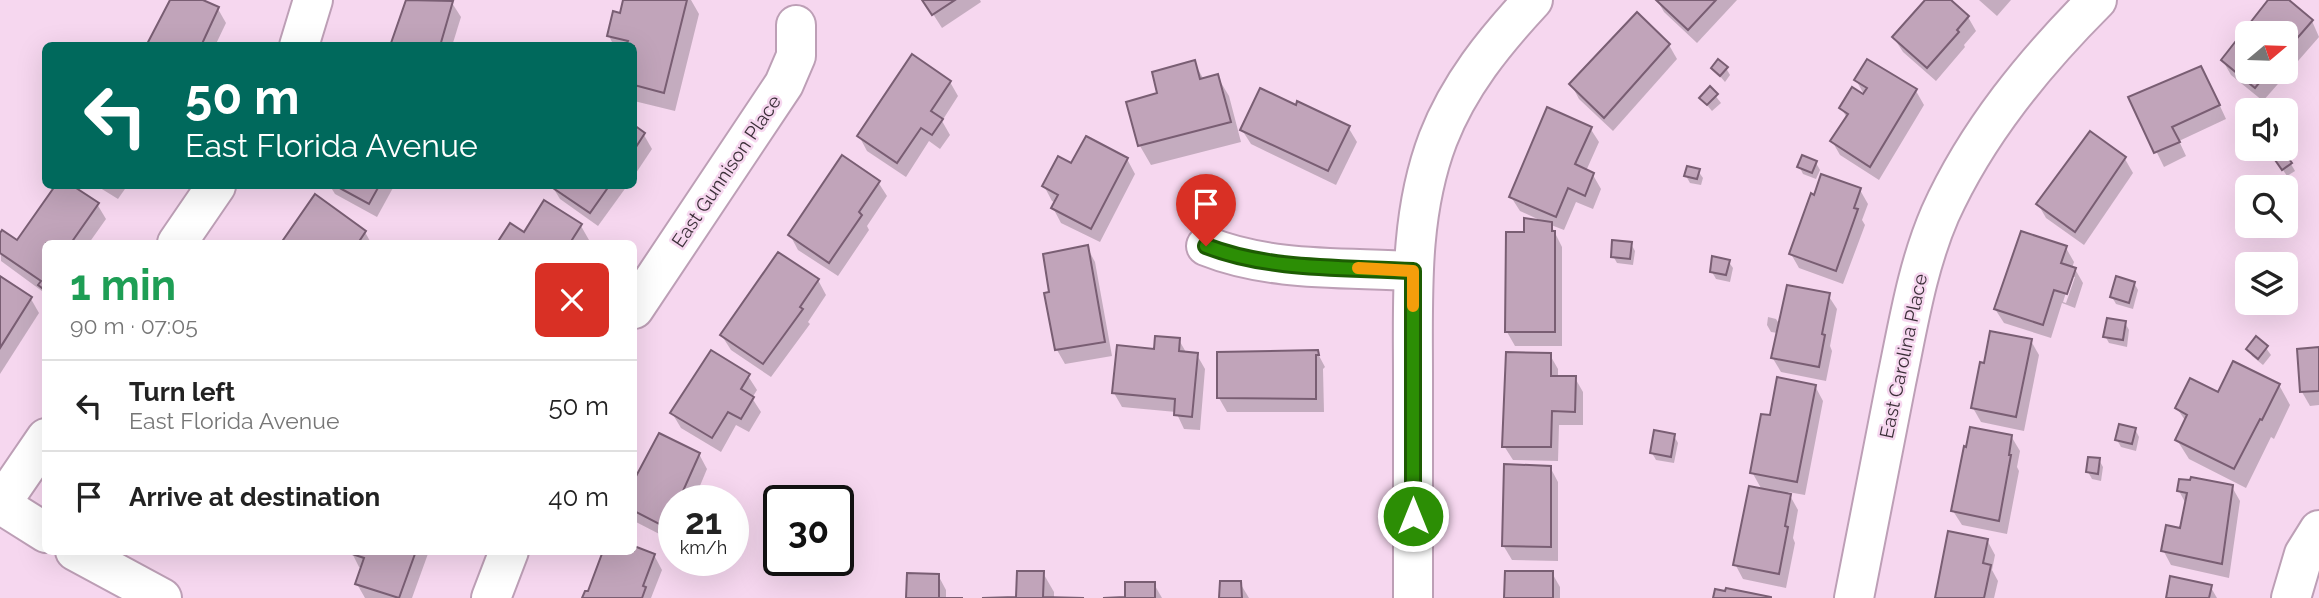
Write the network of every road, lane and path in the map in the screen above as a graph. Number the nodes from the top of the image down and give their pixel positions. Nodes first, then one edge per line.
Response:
1 (313, 0) edge
2 (1533, 0) edge
3 (2097, 0) edge
4 (796, 25) dead end
5 (300, 42) edge
6 (214, 189) edge
7 (179, 240) edge
8 (1206, 246) dead end
9 (1413, 271) junction
10 (637, 304) edge
11 (42, 444) edge
12 (0, 504) edge
13 (42, 530) edge
14 (2319, 530) edge
15 (82, 555) edge
16 (507, 555) edge
17 (162, 598) edge
18 (491, 598) edge
19 (1413, 598) edge
20 (1854, 598) edge
21 (2291, 598) edge

1 - 5 street
2 - 9 street
3 - 20 street, East Carolina Place
4 - 10 street, East Gunnison Place
6 - 7 street
8 - 9 street
9 - 19 street
11 - 12 street
12 - 13 street
14 - 21 street
15 - 17 street
16 - 18 street

